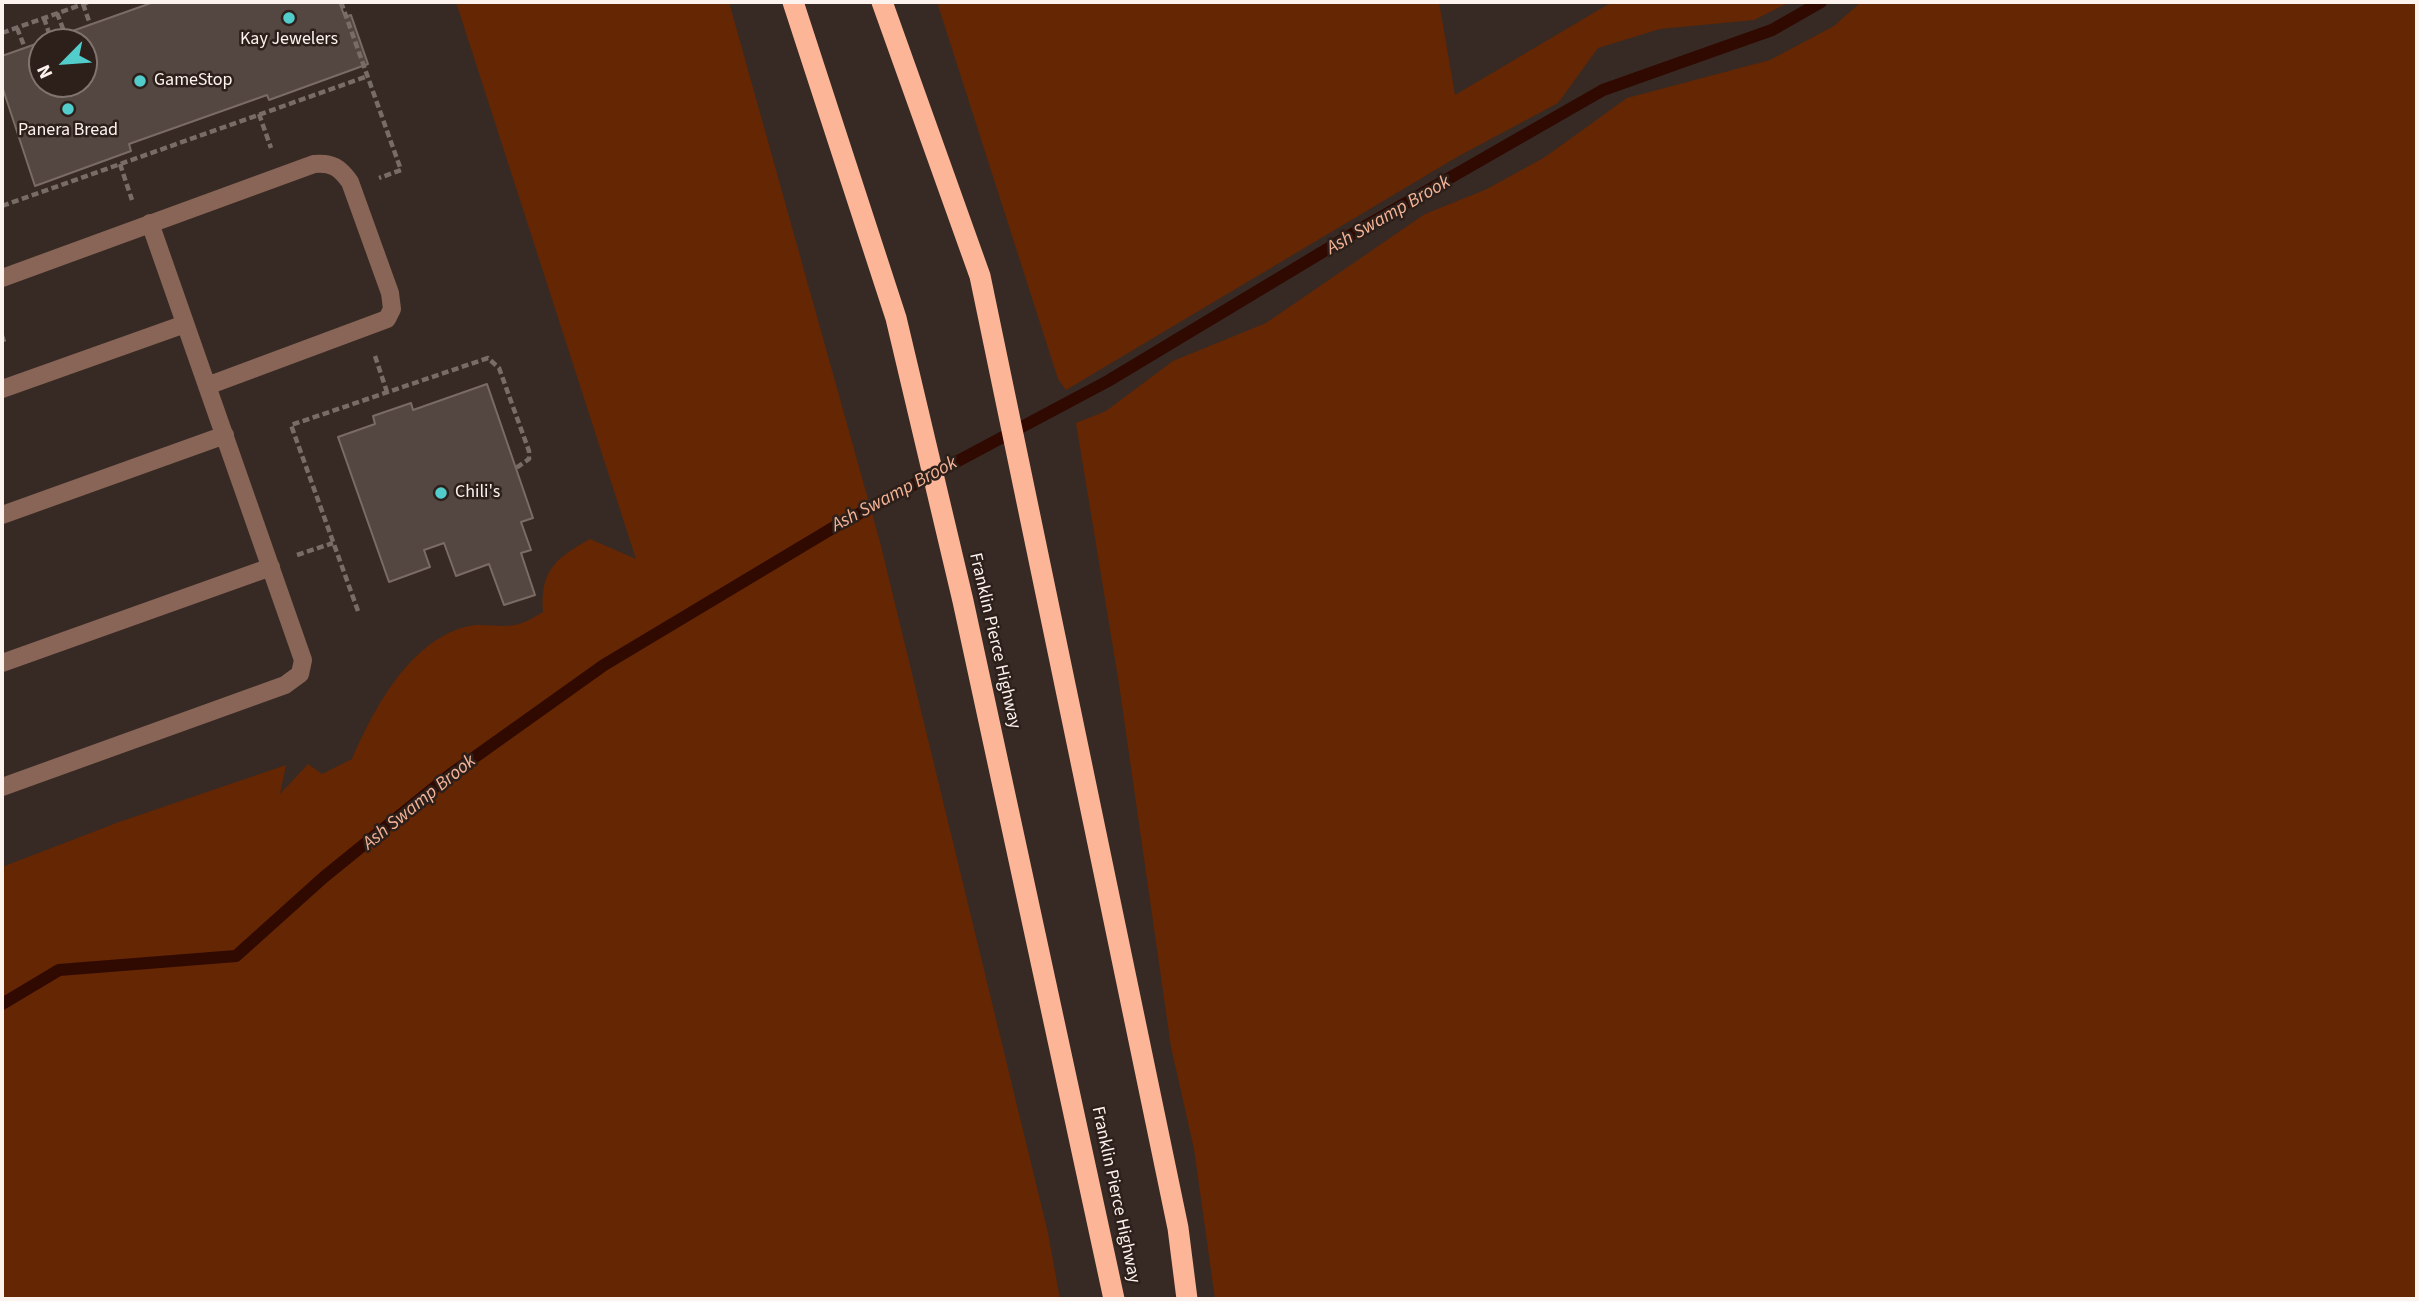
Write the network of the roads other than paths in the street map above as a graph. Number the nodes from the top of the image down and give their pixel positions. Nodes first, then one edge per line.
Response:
1 (793, 2) edge
2 (881, 2) edge
3 (150, 223) junction
4 (2, 278) edge
5 (185, 324) junction
6 (207, 386) junction
7 (2, 389) edge
8 (225, 435) junction
9 (2, 515) edge
10 (271, 567) junction
11 (2, 663) edge
12 (2, 787) edge
13 (1114, 1299) edge
14 (1187, 1299) edge

1 - 13 highway, Franklin Pierce Highway
2 - 14 highway
3 - 4 lane
3 - 5 lane
3 - 6 lane
5 - 6 lane
5 - 7 lane
6 - 8 lane
8 - 9 lane
8 - 10 lane
10 - 11 lane
10 - 12 lane

